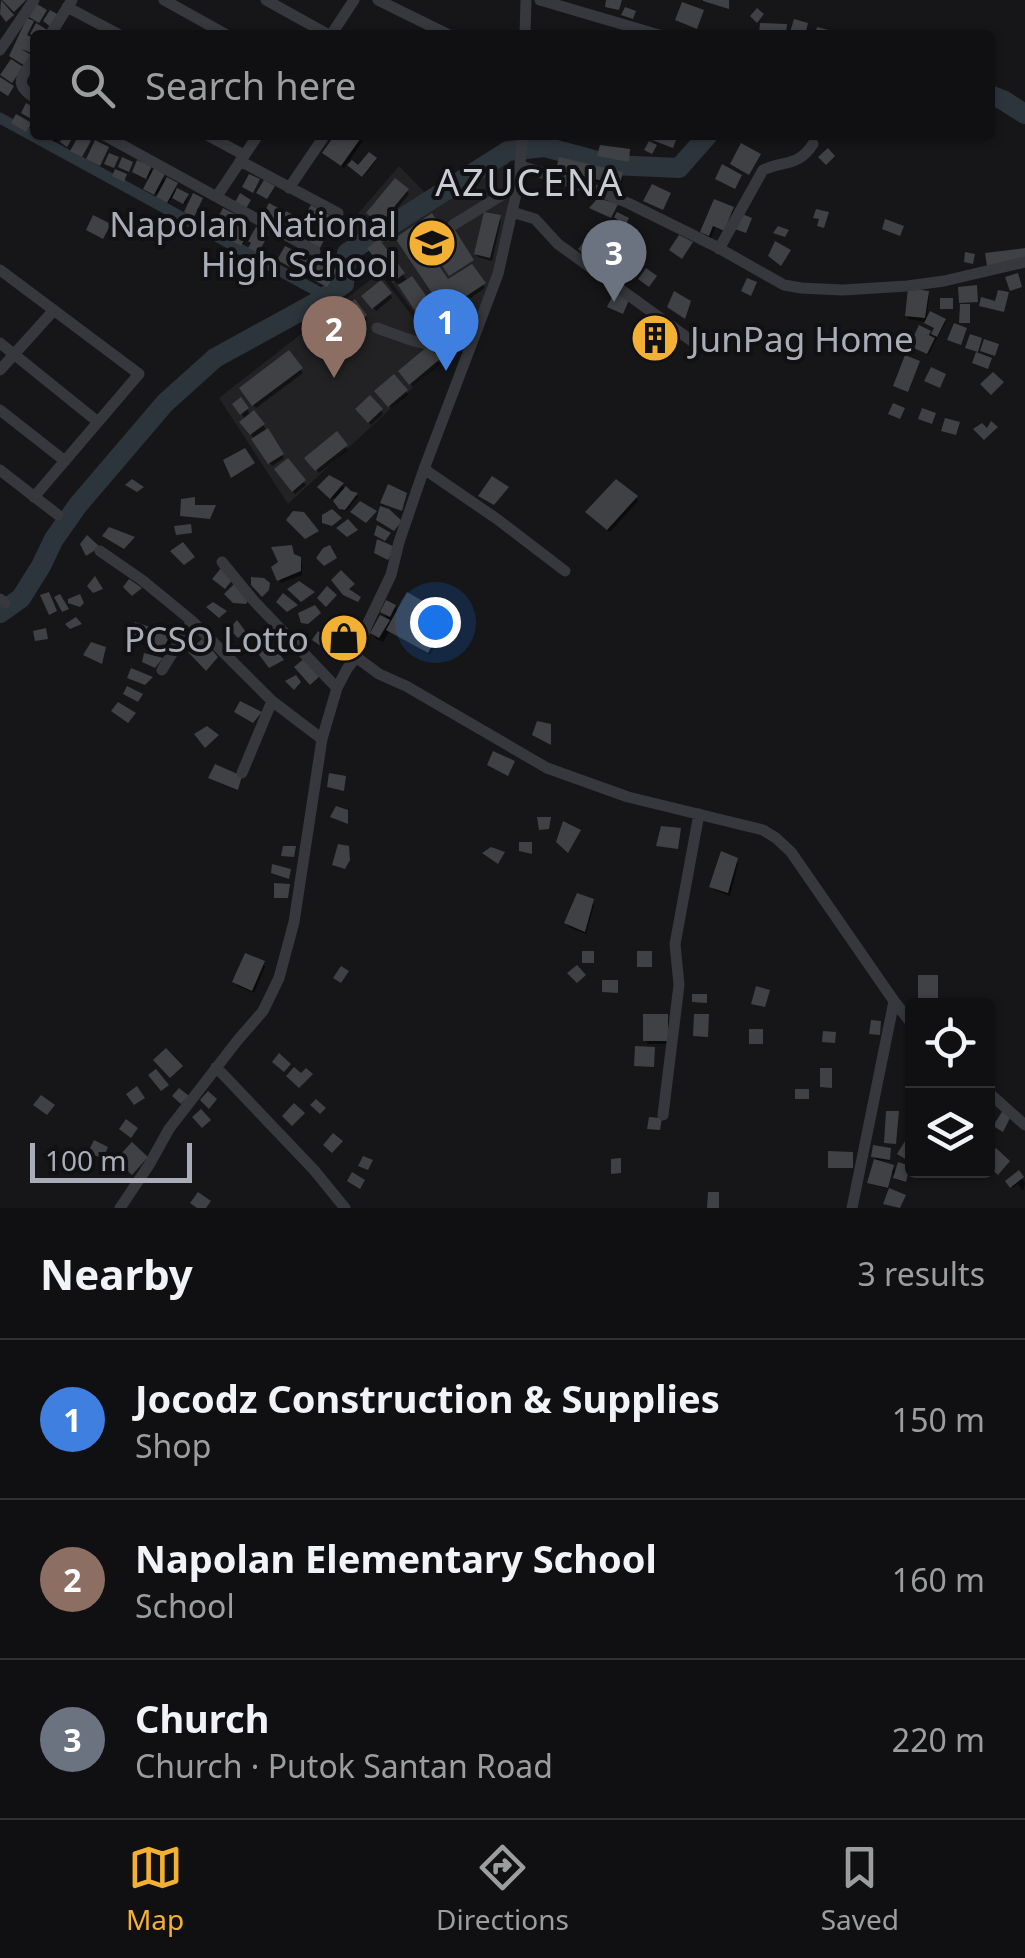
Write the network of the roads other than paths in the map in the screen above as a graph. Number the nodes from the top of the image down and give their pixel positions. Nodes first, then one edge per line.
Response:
1 (34, 0) edge
2 (164, 0) edge
3 (266, 0) edge
4 (354, 0) edge
5 (378, 0) edge
6 (526, 0) edge
7 (540, 0) edge
8 (69, 4) edge
9 (53, 30) edge
10 (112, 30) edge
11 (218, 30) edge
12 (321, 30) edge
13 (333, 30) edge
14 (438, 30) edge
15 (525, 30) edge
16 (642, 30) edge
17 (0, 50) edge
18 (30, 65) edge
19 (30, 95) edge
20 (113, 140) edge
21 (215, 140) edge
22 (255, 140) edge
23 (322, 140) edge
24 (523, 140) edge
25 (813, 144) dead end
26 (242, 158) junction
27 (521, 159) junction
28 (518, 185) junction
29 (289, 188) junction
30 (217, 196) junction
31 (512, 212) junction
32 (338, 213) dead end
33 (453, 225) dead end
34 (719, 248) junction
35 (315, 251) dead end
36 (1025, 262) edge
37 (0, 270) edge
38 (54, 310) junction
39 (377, 328) dead end
40 (476, 331) junction
41 (0, 343) edge
42 (696, 344) dead end
43 (14, 354) junction
44 (0, 370) edge
45 (0, 410) edge
46 (98, 422) junction
47 (65, 461) junction
48 (424, 469) junction
49 (0, 470) edge
50 (34, 496) junction
51 (58, 515) dead end
52 (100, 551) dead end
53 (222, 562) dead end
54 (565, 571) dead end
55 (192, 620) junction
56 (356, 656) junction
57 (162, 670) dead end
58 (337, 688) junction
59 (272, 701) junction
60 (322, 739) junction
61 (242, 773) dead end
62 (699, 814) junction
63 (894, 1001) junction
64 (905, 1015) edge
65 (216, 1067) junction
66 (995, 1098) edge
67 (662, 1115) dead end
68 (1025, 1125) edge
69 (120, 1208) edge
70 (345, 1208) edge
71 (852, 1208) edge

1 - 17 street
2 - 11 street
3 - 12 street
4 - 13 street
5 - 14 street
6 - 15 street
7 - 16 street
8 - 9 street
8 - 10 street
18 - 19 street
20 - 30 street
21 - 26 street
22 - 26 street
23 - 29 street
24 - 27 street
25 - 34 street
26 - 29 street
26 - 30 street
27 - 28 street
27 - 34 street
28 - 31 street
28 - 33 street
29 - 32 street
30 - 35 street
31 - 40 street
31 - 42 street
34 - 36 street
37 - 38 street
38 - 43 street
38 - 46 street
39 - 40 street
40 - 48 street
41 - 43 street
43 - 44 street
43 - 46 street
45 - 47 street
46 - 47 street
47 - 50 street
48 - 54 street
48 - 56 street
49 - 50 street
50 - 51 street
52 - 55 street
53 - 58 street
55 - 57 street
55 - 59 street
56 - 58 street
56 - 62 street
58 - 60 street
59 - 60 street
59 - 61 street
60 - 65 street
62 - 63 street
62 - 67 street
63 - 64 street
63 - 71 street
65 - 69 street
65 - 70 street
66 - 68 street

